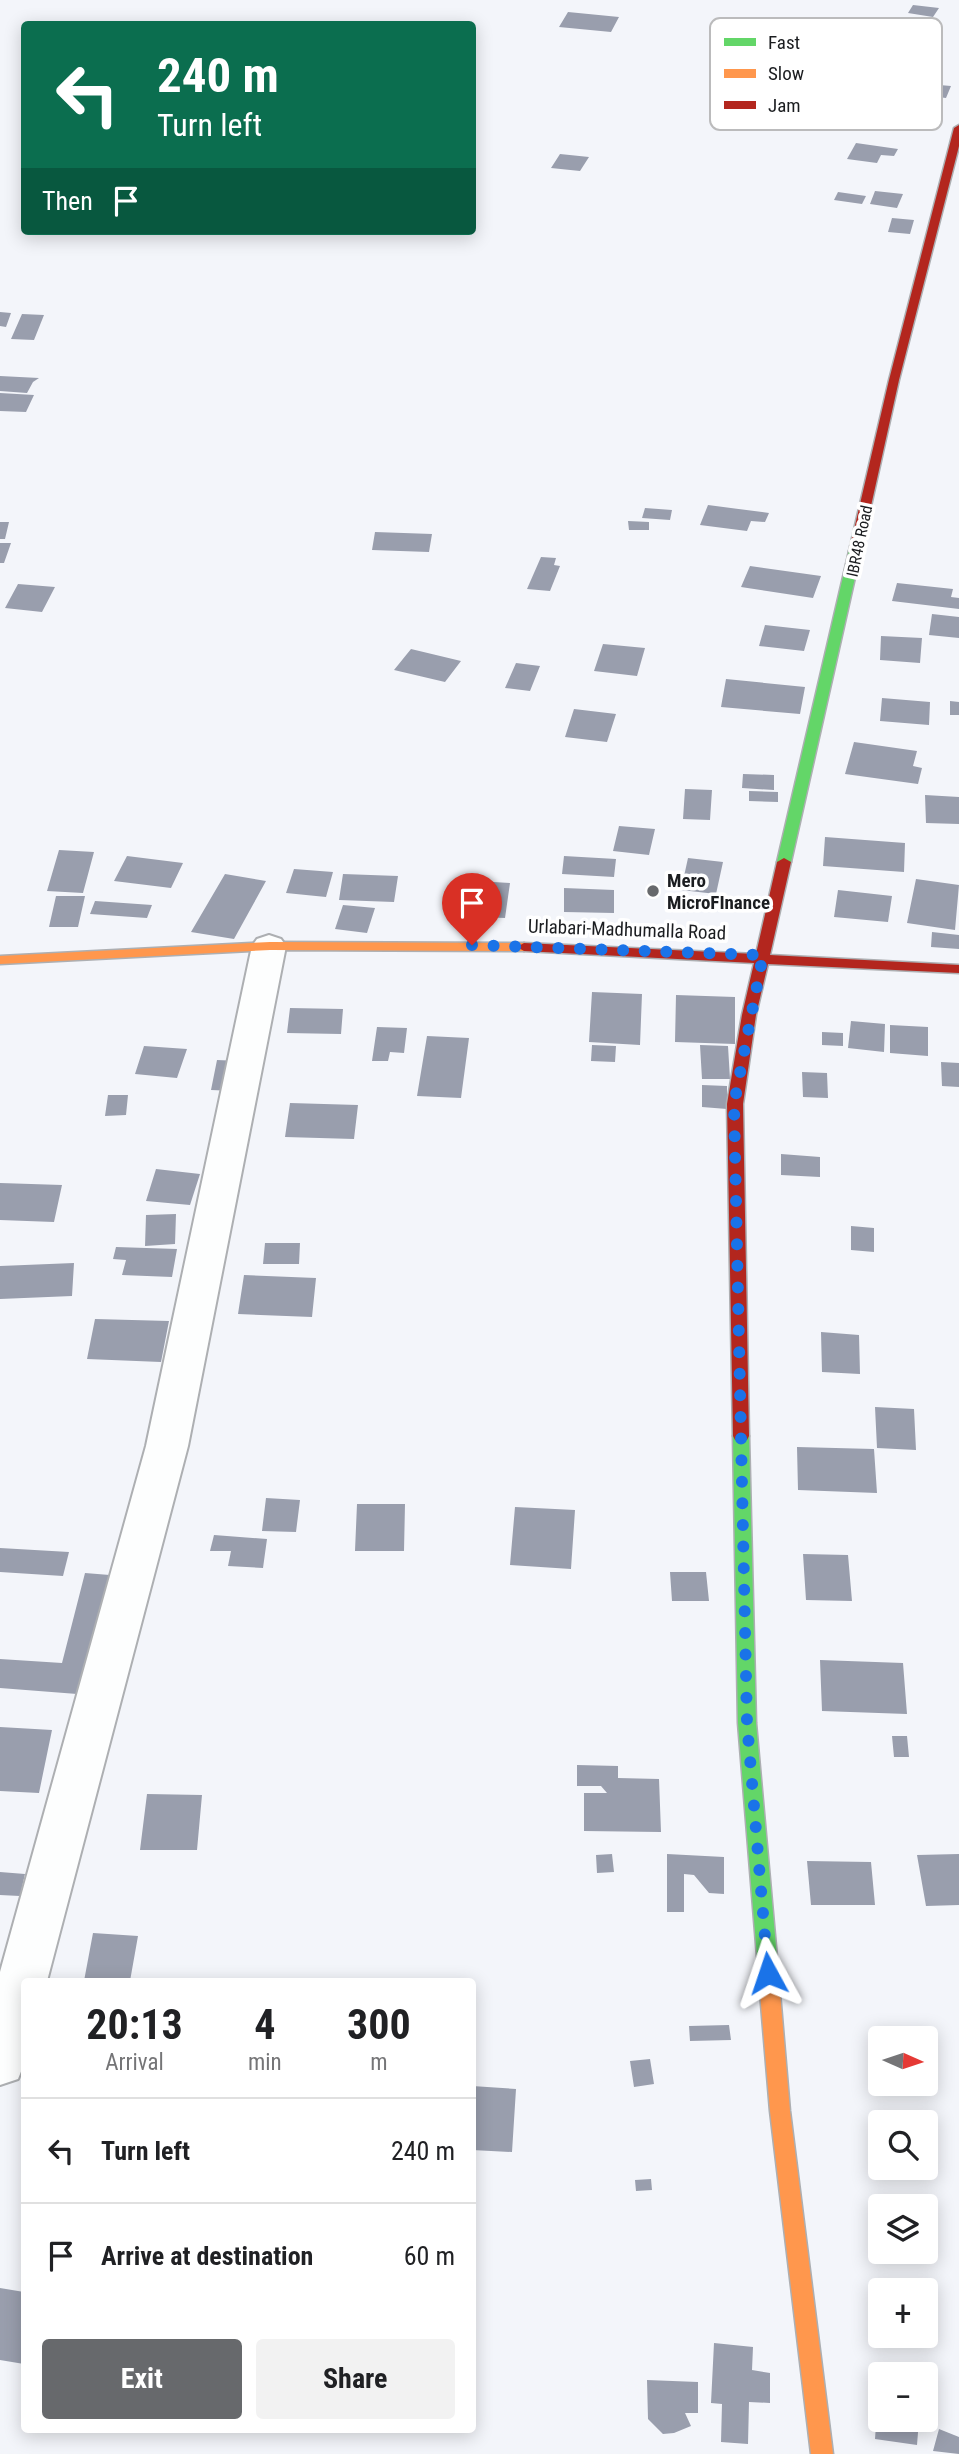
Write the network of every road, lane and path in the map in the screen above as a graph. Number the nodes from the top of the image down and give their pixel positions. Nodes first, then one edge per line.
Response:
1 (959, 128) edge
2 (268, 946) junction
3 (763, 955) junction
4 (0, 960) edge
5 (959, 969) edge
6 (23, 1978) edge
7 (21, 1985) edge
8 (0, 2063) edge
9 (822, 2454) edge

1 - 3 street, IBR48 Road
2 - 3 street, Urlabari-Madhumalla Road
2 - 4 street, Urlabari-Madhumalla Road
2 - 6 street
3 - 5 street, Urlabari-Madhumalla Road
3 - 9 street, IBR48 Road
7 - 8 street

